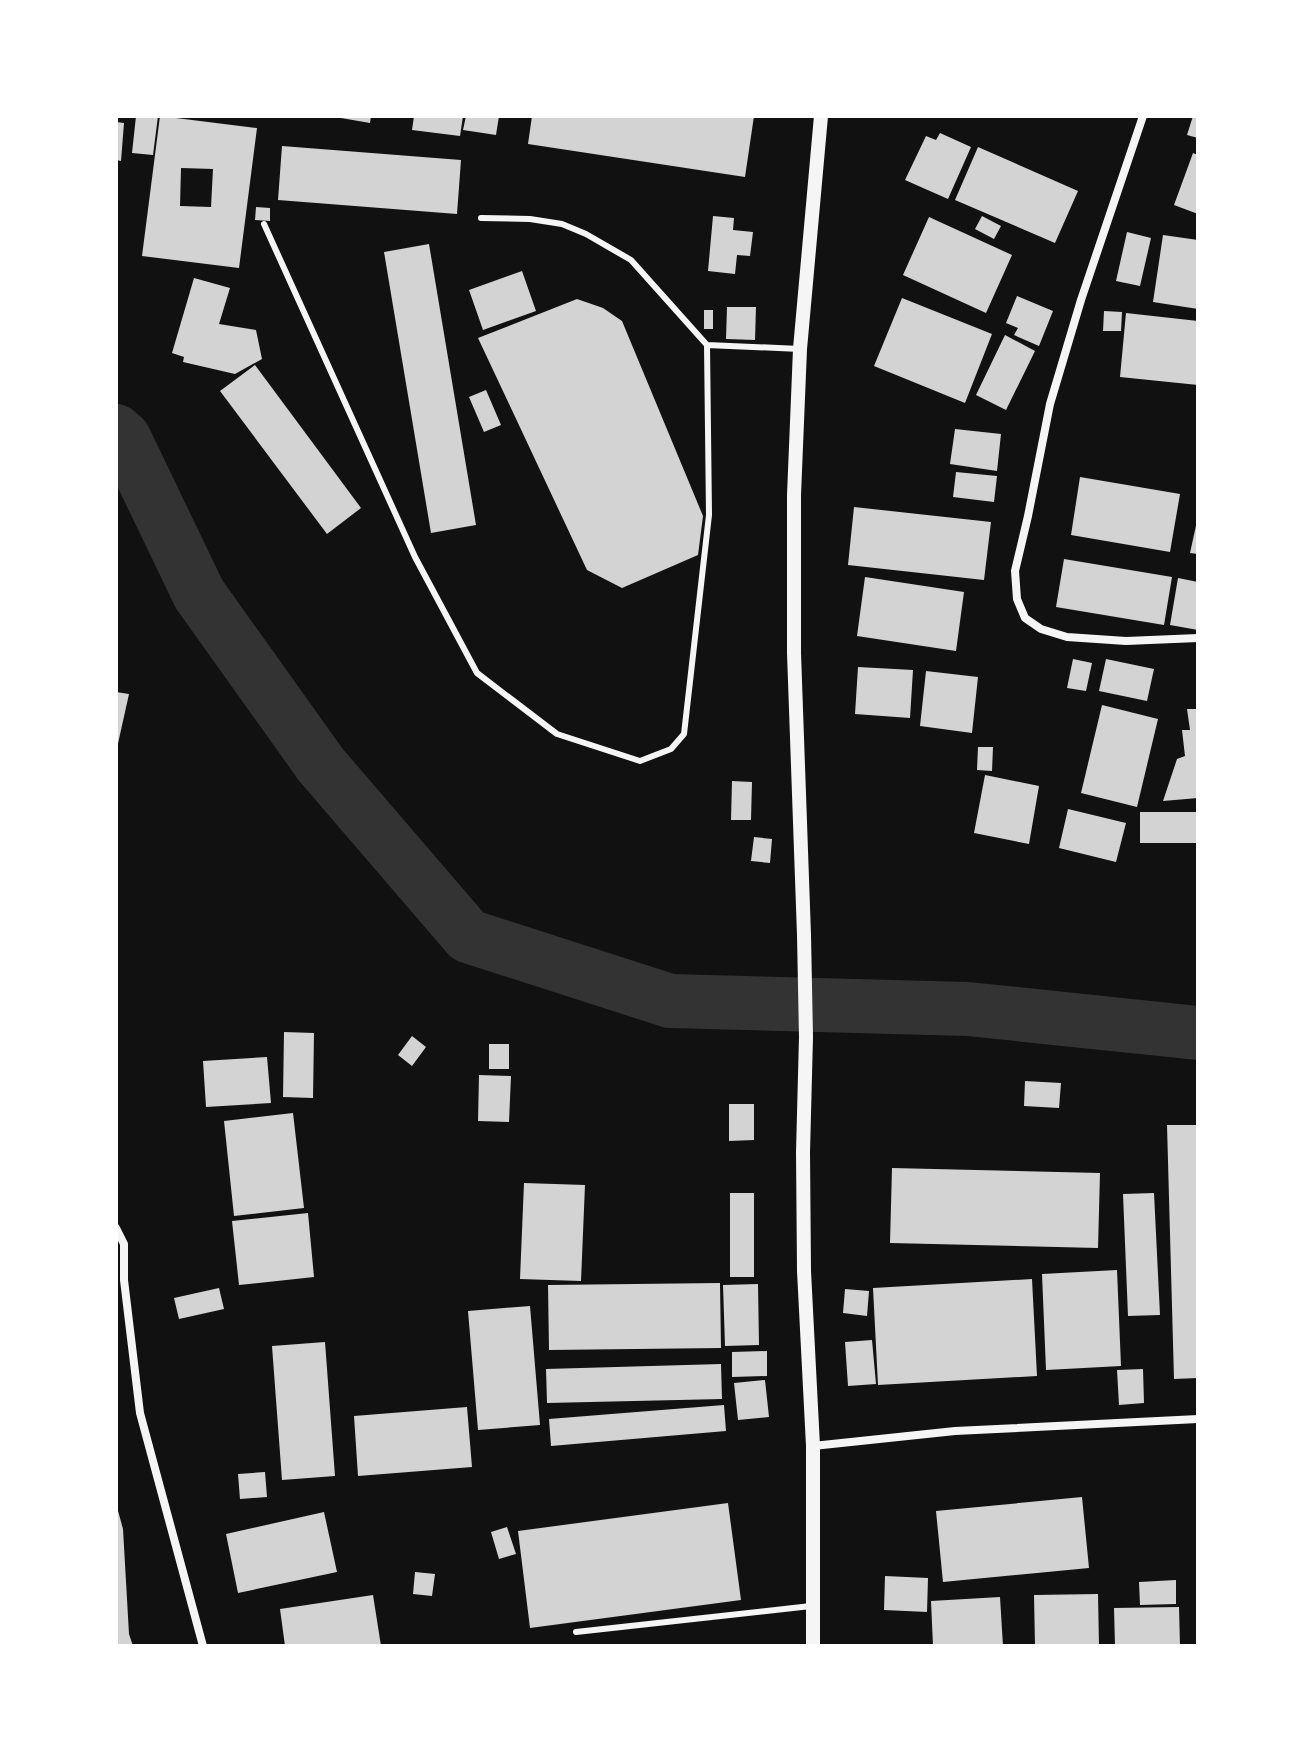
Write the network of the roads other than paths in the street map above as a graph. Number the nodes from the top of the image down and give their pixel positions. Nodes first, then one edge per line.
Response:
1 (821, 116) edge
2 (1143, 116) edge
3 (481, 218) dead end
4 (264, 224) dead end
5 (707, 345) junction
6 (800, 349) junction
7 (1198, 638) edge
8 (116, 1228) edge
9 (1198, 1419) edge
10 (813, 1446) junction
11 (813, 1606) junction
12 (576, 1632) dead end
13 (203, 1646) edge
14 (813, 1646) edge

1 - 6 street
2 - 7 street
3 - 5 lane
4 - 5 lane
5 - 6 lane
6 - 10 street
8 - 13 street
9 - 10 street
10 - 11 street
11 - 12 lane
11 - 14 street

